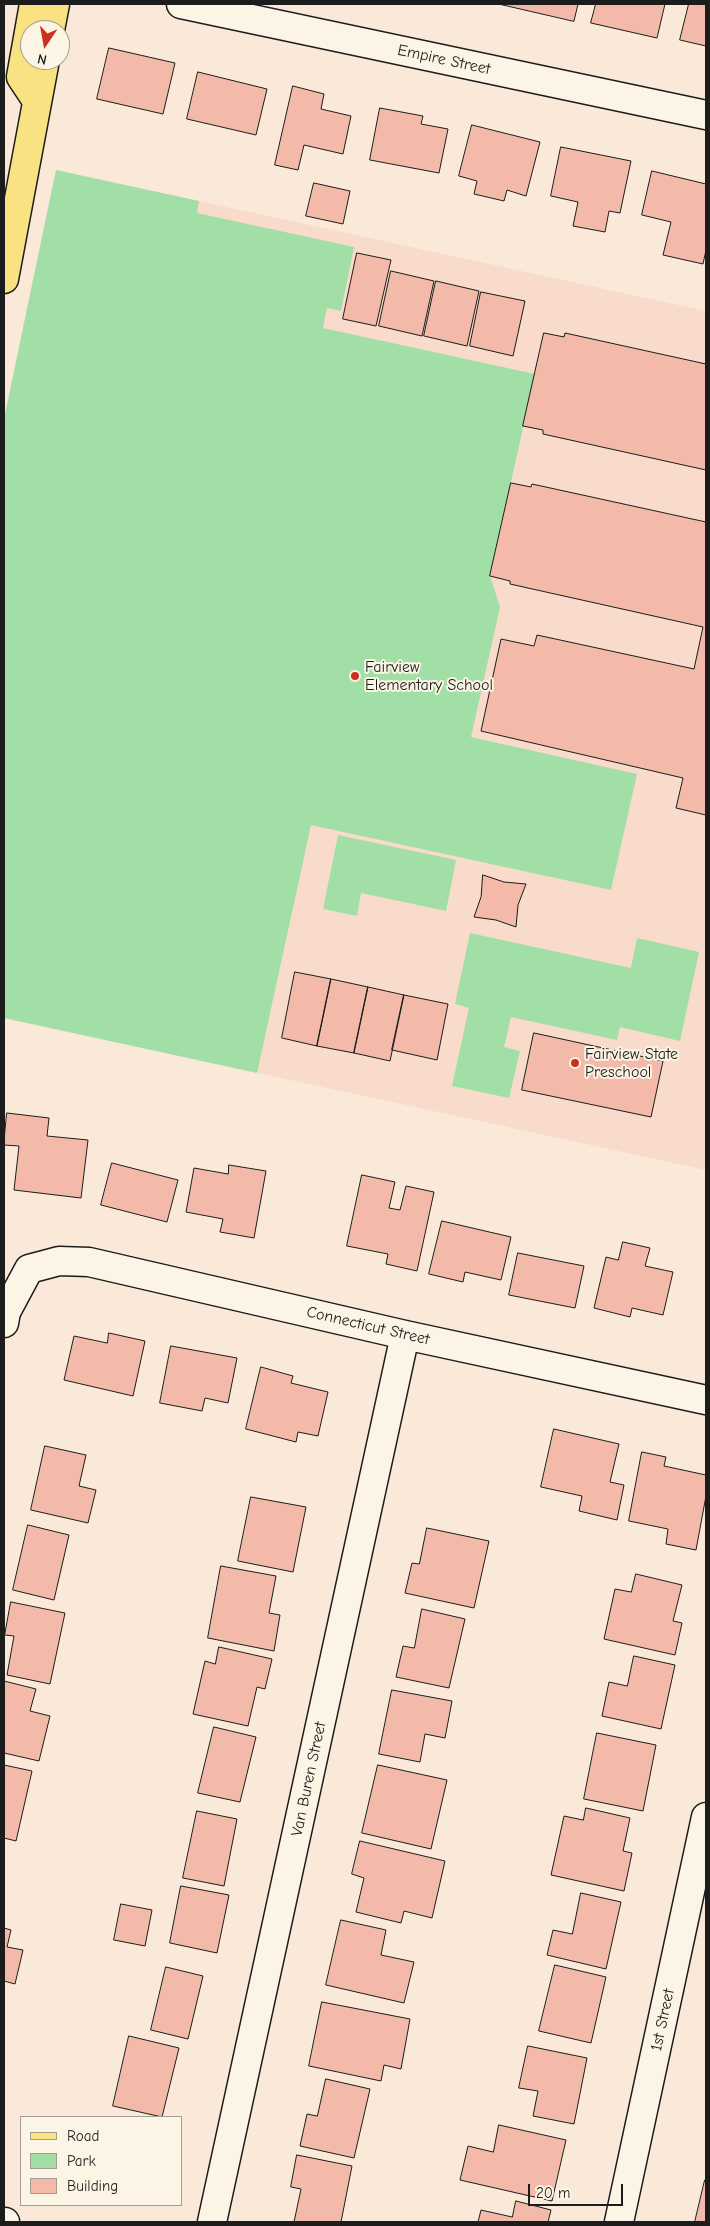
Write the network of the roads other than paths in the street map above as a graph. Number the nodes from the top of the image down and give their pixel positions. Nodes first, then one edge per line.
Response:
1 (34, 4) edge
2 (55, 4) edge
3 (181, 4) edge
4 (52, 20) edge
5 (43, 70) edge
6 (37, 101) junction
7 (706, 115) edge
8 (4, 279) edge
9 (4, 1323) edge
10 (405, 1335) junction
11 (706, 1400) edge
12 (706, 1817) edge
13 (212, 2222) edge
14 (619, 2222) edge

1 - 6 main road
2 - 4 main road
3 - 7 street, Empire Street
5 - 6 main road
6 - 8 main road
9 - 10 street, Connecticut Street
10 - 11 street, Connecticut Street
10 - 13 street, Van Buren Street
12 - 14 street, 1st Street

